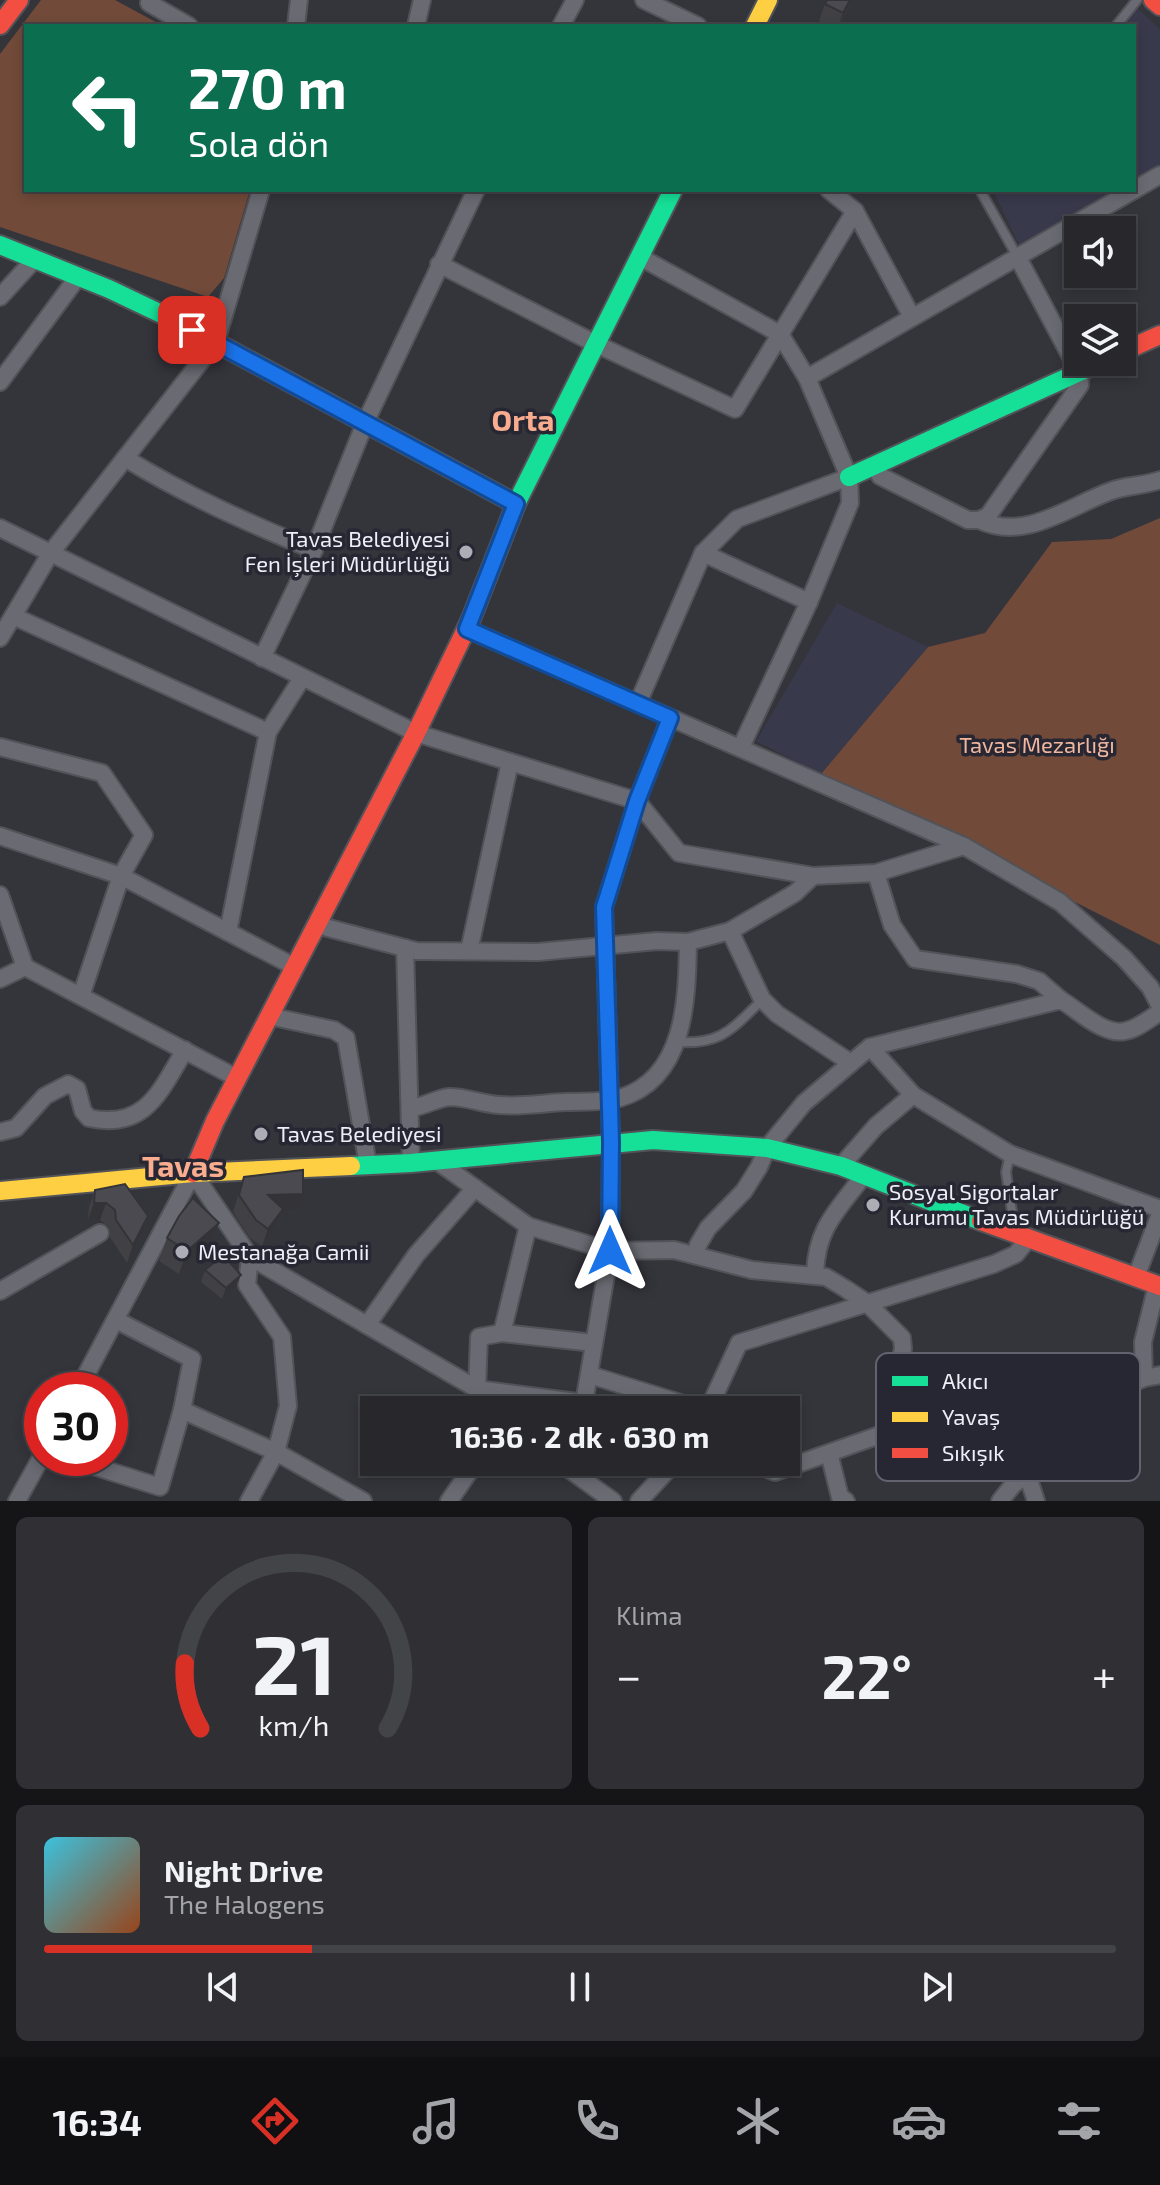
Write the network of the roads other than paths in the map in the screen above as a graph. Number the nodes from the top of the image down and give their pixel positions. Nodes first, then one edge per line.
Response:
1 (19, 0) edge
2 (299, 0) edge
3 (422, 0) edge
4 (575, 0) edge
5 (644, 0) edge
6 (768, 0) edge
7 (1137, 0) edge
8 (1153, 0) edge
9 (148, 1) edge
10 (1160, 6) edge
11 (186, 24) edge
12 (296, 24) edge
13 (416, 24) edge
14 (562, 24) edge
15 (694, 24) edge
16 (756, 24) edge
17 (1118, 24) edge
18 (0, 25) edge
19 (1160, 175) edge
20 (1136, 189) edge
21 (260, 192) edge
22 (475, 192) edge
23 (672, 192) edge
24 (831, 192) edge
25 (981, 192) edge
26 (1130, 192) edge
27 (855, 211) junction
28 (0, 245) edge
29 (1017, 256) junction
30 (640, 257) junction
31 (33, 261) junction
32 (439, 264) junction
33 (77, 278) junction
34 (0, 297) edge
35 (912, 317) junction
36 (780, 334) junction
37 (1160, 335) edge
38 (216, 342) junction
39 (1064, 344) edge
40 (598, 345) junction
41 (1136, 346) edge
42 (1070, 376) edge
43 (1079, 376) edge
44 (807, 378) junction
45 (0, 382) edge
46 (365, 423) junction
47 (125, 458) junction
48 (875, 465) junction
49 (849, 477) junction
50 (1160, 480) edge
51 (516, 504) junction
52 (979, 520) junction
53 (0, 528) edge
54 (314, 550) junction
55 (703, 553) junction
56 (50, 554) junction
57 (809, 602) junction
58 (13, 616) junction
59 (467, 629) junction
60 (0, 638) edge
61 (262, 658) junction
62 (302, 678) junction
63 (638, 703) junction
64 (670, 718) junction
65 (268, 732) junction
66 (416, 733) junction
67 (0, 747) edge
68 (741, 747) junction
69 (510, 762) junction
70 (637, 801) junction
71 (0, 836) edge
72 (964, 846) junction
73 (876, 873) junction
74 (121, 876) junction
75 (813, 876) junction
76 (0, 895) edge
77 (317, 925) junction
78 (730, 931) junction
79 (228, 932) junction
80 (688, 942) junction
81 (605, 947) junction
82 (405, 948) junction
83 (469, 951) junction
84 (25, 967) junction
85 (295, 967) junction
86 (0, 979) edge
87 (81, 996) junction
88 (762, 999) junction
89 (1061, 1000) junction
90 (1160, 1006) edge
91 (1160, 1012) edge
92 (269, 1016) junction
93 (675, 1042) junction
94 (870, 1047) junction
95 (185, 1050) junction
96 (851, 1063) junction
97 (237, 1078) junction
98 (913, 1095) junction
99 (609, 1100) junction
100 (410, 1108) junction
101 (0, 1132) edge
102 (611, 1142) junction
103 (767, 1148) junction
104 (1010, 1154) junction
105 (437, 1161) junction
106 (411, 1163) junction
107 (368, 1165) junction
108 (841, 1166) junction
109 (193, 1173) junction
110 (864, 1175) junction
111 (475, 1188) junction
112 (0, 1191) edge
113 (1160, 1212) edge
114 (528, 1226) junction
115 (100, 1233) dead end
116 (1022, 1236) junction
117 (610, 1251) junction
118 (696, 1253) junction
119 (250, 1257) junction
120 (815, 1275) junction
121 (1136, 1277) junction
122 (1158, 1286) edge
123 (0, 1291) edge
124 (867, 1303) junction
125 (116, 1320) junction
126 (367, 1325) junction
127 (502, 1333) junction
128 (594, 1343) junction
129 (901, 1353) edge
130 (88, 1372) edge
131 (590, 1375) junction
132 (1152, 1376) edge
133 (477, 1389) junction
134 (483, 1396) edge
135 (530, 1396) edge
136 (586, 1396) edge
137 (659, 1396) edge
138 (712, 1396) edge
139 (182, 1410) junction
140 (876, 1436) edge
141 (276, 1452) junction
142 (829, 1453) junction
143 (800, 1463) edge
144 (31, 1476) edge
145 (112, 1476) edge
146 (462, 1476) edge
147 (584, 1476) edge
148 (663, 1476) edge
149 (465, 1478) joint
150 (1018, 1481) edge
151 (1029, 1481) edge
152 (157, 1494) edge
153 (643, 1500) edge
154 (841, 1500) edge
155 (17, 1501) edge
156 (249, 1501) edge
157 (363, 1501) edge
158 (449, 1501) edge
159 (613, 1501) edge
160 (1000, 1501) edge
161 (1036, 1501) edge

1 - 18 main road
2 - 12 street
3 - 13 street
4 - 14 street
5 - 15 street
6 - 16 main road
7 - 17 lane
8 - 10 main road
9 - 11 street
19 - 20 street
21 - 38 street
22 - 32 street
23 - 30 main road
24 - 27 street
25 - 29 lane
26 - 29 street
27 - 35 street
27 - 36 street
28 - 31 main road
29 - 35 street
29 - 39 street
30 - 36 street
30 - 40 main road
31 - 33 main road
31 - 34 street
32 - 40 street
32 - 46 street
33 - 38 main road
33 - 45 street
35 - 44 street
36 - 40 street
36 - 44 street
37 - 41 main road
38 - 46 main road
38 - 47 street
40 - 51 main road
42 - 48 main road
43 - 52 street
44 - 49 street
46 - 51 main road
46 - 54 street
47 - 54 street
47 - 56 street
48 - 49 main road
48 - 52 street
49 - 55 street
49 - 57 street
50 - 52 street
51 - 59 main road
53 - 56 street
54 - 61 street
55 - 57 street
55 - 63 street
56 - 58 street
56 - 61 street
57 - 68 street
58 - 60 street
58 - 65 street
59 - 63 street
59 - 66 main road
61 - 62 street
62 - 65 street
62 - 66 street
63 - 64 street
64 - 68 street
64 - 70 street
65 - 79 street
66 - 69 street
66 - 77 main road
67 - 74 street
68 - 72 street
69 - 70 street
69 - 83 street
70 - 75 street
70 - 81 street
71 - 74 street
72 - 73 street
72 - 90 street
73 - 75 street
73 - 89 street
74 - 79 street
74 - 87 street
75 - 78 street
76 - 84 street
77 - 82 street
77 - 85 main road
78 - 80 street
78 - 88 street
79 - 85 street
80 - 81 street
80 - 93 street
81 - 83 street
81 - 99 street
82 - 83 street
82 - 100 street
84 - 86 street
84 - 87 street
85 - 92 main road
87 - 95 street
88 - 93 lane
88 - 96 street
89 - 91 street
89 - 94 street
92 - 97 main road
92 - 107 street
93 - 99 street
94 - 96 street
94 - 98 street
95 - 97 street
95 - 101 street
96 - 103 street
97 - 109 main road
98 - 104 street
98 - 108 street
99 - 100 street
99 - 102 street
100 - 106 street
102 - 103 main road
102 - 105 main road
102 - 117 street
103 - 108 main road
103 - 118 street
104 - 113 street
104 - 116 lane
105 - 106 main road
105 - 111 street
106 - 107 main road
107 - 109 main road
108 - 110 main road
109 - 112 main road
109 - 119 street
109 - 125 street
110 - 116 main road
110 - 120 street
111 - 114 street
111 - 126 street
113 - 121 street
114 - 117 street
114 - 127 street
115 - 123 street
116 - 121 main road
116 - 124 street
117 - 118 street
117 - 128 street
118 - 120 street
119 - 126 street
119 - 141 street
120 - 124 street
121 - 122 main road
122 - 132 street
124 - 129 street
124 - 138 street
125 - 130 street
125 - 139 street
126 - 133 street
127 - 128 street
127 - 133 street
128 - 131 street
131 - 136 street
131 - 137 street
133 - 134 street
133 - 135 street
139 - 141 street
139 - 152 street
140 - 142 street
141 - 156 street
141 - 157 street
142 - 143 street
142 - 154 street
144 - 155 street
145 - 152 street
146 - 149 lane
147 - 159 street
148 - 153 street
149 - 158 street
150 - 160 street
151 - 161 street

